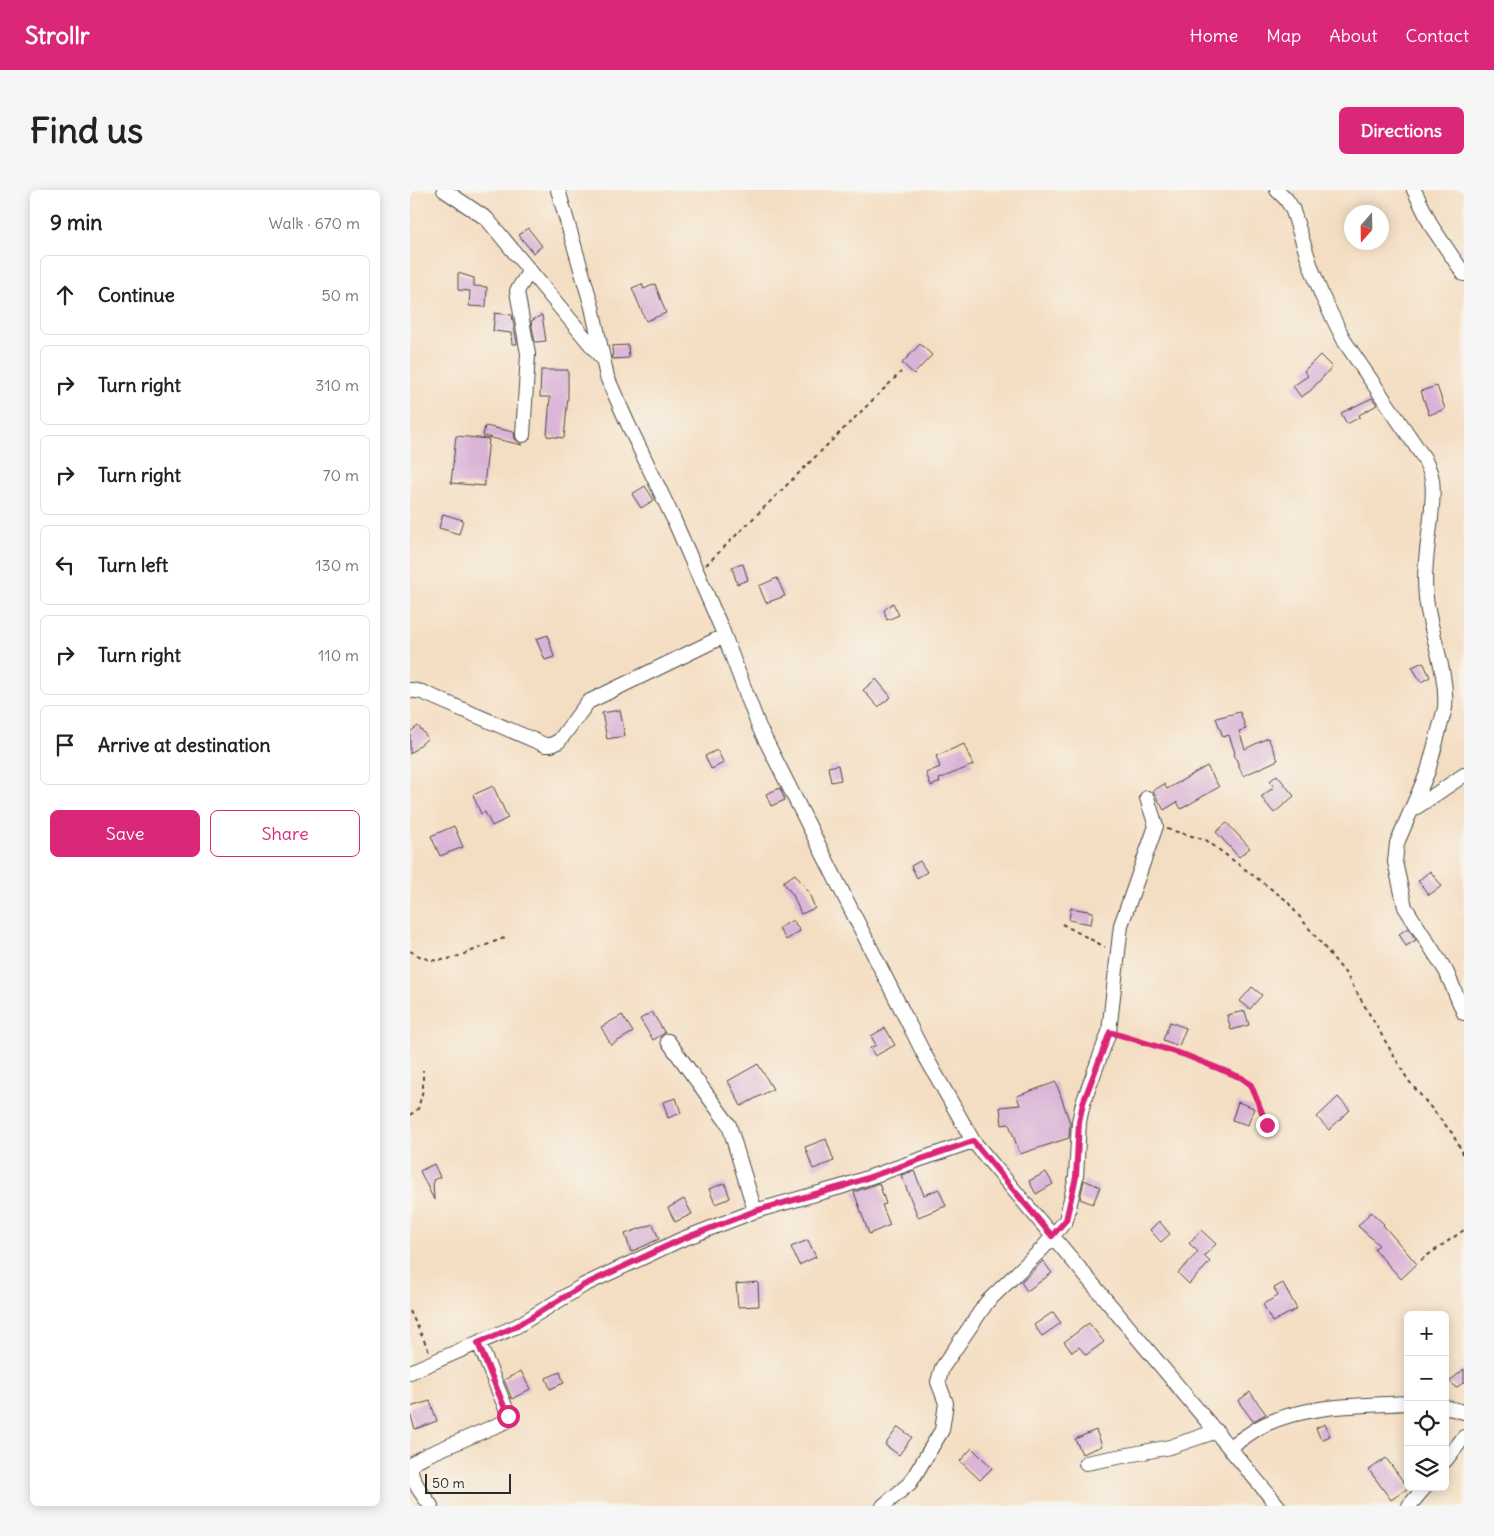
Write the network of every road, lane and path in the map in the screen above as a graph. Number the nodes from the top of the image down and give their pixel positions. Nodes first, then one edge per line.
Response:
1 (444, 190) edge
2 (558, 190) edge
3 (1277, 190) edge
4 (1414, 190) edge
5 (529, 272) junction
6 (1464, 274) edge
7 (604, 360) junction
8 (901, 372) dead end
9 (523, 435) dead end
10 (697, 573) junction
11 (724, 636) junction
12 (410, 690) edge
13 (1464, 775) edge
14 (1147, 798) dead end
15 (1411, 811) junction
16 (1156, 826) junction
17 (1062, 924) dead end
18 (508, 937) dead end
19 (410, 951) edge
20 (1118, 954) junction
21 (1464, 1013) edge
22 (1110, 1032) junction
23 (668, 1041) dead end
24 (423, 1070) dead end
25 (410, 1115) edge
26 (1270, 1135) dead end
27 (973, 1141) junction
28 (1464, 1155) edge
29 (755, 1211) junction
30 (1464, 1230) edge
31 (1052, 1236) junction
32 (1422, 1260) dead end
33 (410, 1311) edge
34 (478, 1343) junction
35 (434, 1362) junction
36 (410, 1372) edge
37 (1404, 1403) edge
38 (1449, 1408) edge
39 (1464, 1412) edge
40 (1217, 1431) junction
41 (1464, 1437) edge
42 (1230, 1447) junction
43 (1449, 1456) edge
44 (1086, 1463) dead end
45 (1422, 1491) edge
46 (432, 1506) edge
47 (883, 1506) edge
48 (1278, 1506) edge
49 (1409, 1506) edge

1 - 5 street
2 - 7 street
3 - 15 street
4 - 6 street
5 - 7 street
5 - 9 street
7 - 10 street
8 - 10 path
10 - 11 street
11 - 12 street
11 - 27 street
13 - 15 street
14 - 16 street
15 - 21 street
16 - 20 street
16 - 28 path
17 - 20 path
18 - 19 path
20 - 22 street
22 - 26 path
22 - 31 street
23 - 29 street
24 - 25 path
27 - 29 street
27 - 31 street
29 - 34 street
30 - 32 path
31 - 40 street
31 - 47 street
33 - 35 path
34 - 35 street
34 - 46 street
35 - 36 street
37 - 42 street
38 - 39 street
40 - 42 street
40 - 44 street
41 - 43 street
42 - 48 street
45 - 49 street

